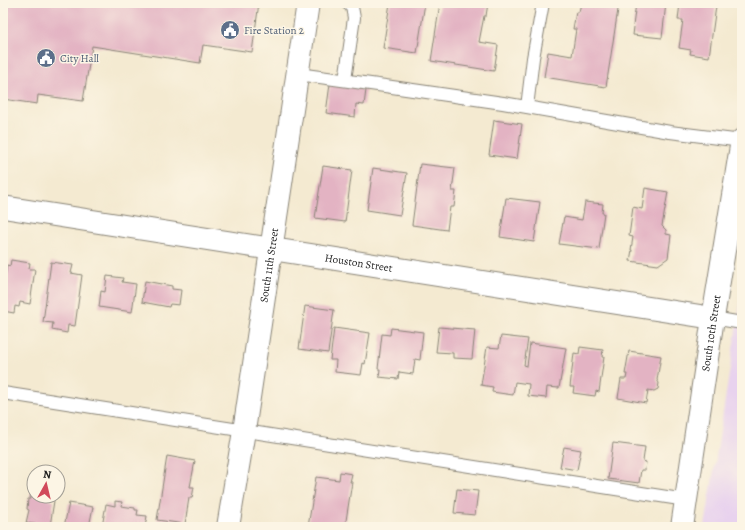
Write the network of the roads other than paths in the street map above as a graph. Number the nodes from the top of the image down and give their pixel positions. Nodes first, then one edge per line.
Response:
1 (308, 3) edge
2 (347, 3) edge
3 (543, 3) edge
4 (298, 74) junction
5 (345, 80) junction
6 (526, 107) junction
7 (742, 141) edge
8 (3, 207) edge
9 (271, 249) junction
10 (713, 318) junction
11 (742, 323) edge
12 (3, 393) edge
13 (244, 431) junction
14 (686, 500) junction
15 (228, 527) edge
16 (682, 527) edge

1 - 4 street, South 11th Street
2 - 5 lane
3 - 6 lane
4 - 5 lane
4 - 9 street, South 11th Street
5 - 6 lane
6 - 7 lane
7 - 10 street, South 10th Street
8 - 9 street, Houston Street
9 - 10 street, Houston Street
9 - 13 street, South 11th Street
10 - 11 lane
10 - 14 street, South 10th Street
12 - 13 lane
13 - 14 lane
13 - 15 street, South 11th Street
14 - 16 street, South 10th Street

